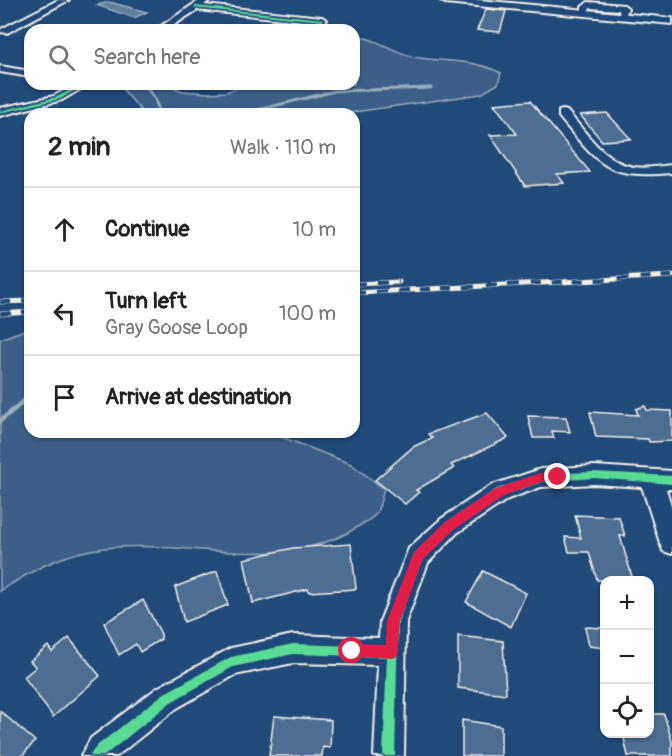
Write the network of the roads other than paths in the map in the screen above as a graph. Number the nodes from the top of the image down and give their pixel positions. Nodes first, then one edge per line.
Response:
1 (65, 0) edge
2 (206, 0) edge
3 (445, 0) edge
4 (488, 0) edge
5 (195, 7) junction
6 (645, 17) junction
7 (672, 19) edge
8 (322, 20) dead end
9 (169, 24) edge
10 (4, 31) dead end
11 (0, 69) edge
12 (24, 73) edge
13 (73, 90) edge
14 (0, 112) edge
15 (563, 114) dead end
16 (672, 169) edge
17 (662, 479) edge
18 (672, 543) edge
19 (392, 652) junction
20 (96, 756) edge
21 (389, 756) edge

1 - 10 street
2 - 5 street
3 - 6 main road
4 - 6 main road
5 - 8 street
5 - 9 street
6 - 7 main road
11 - 12 street
13 - 14 street
15 - 16 street
17 - 18 street
17 - 19 street
19 - 20 street
19 - 21 street

